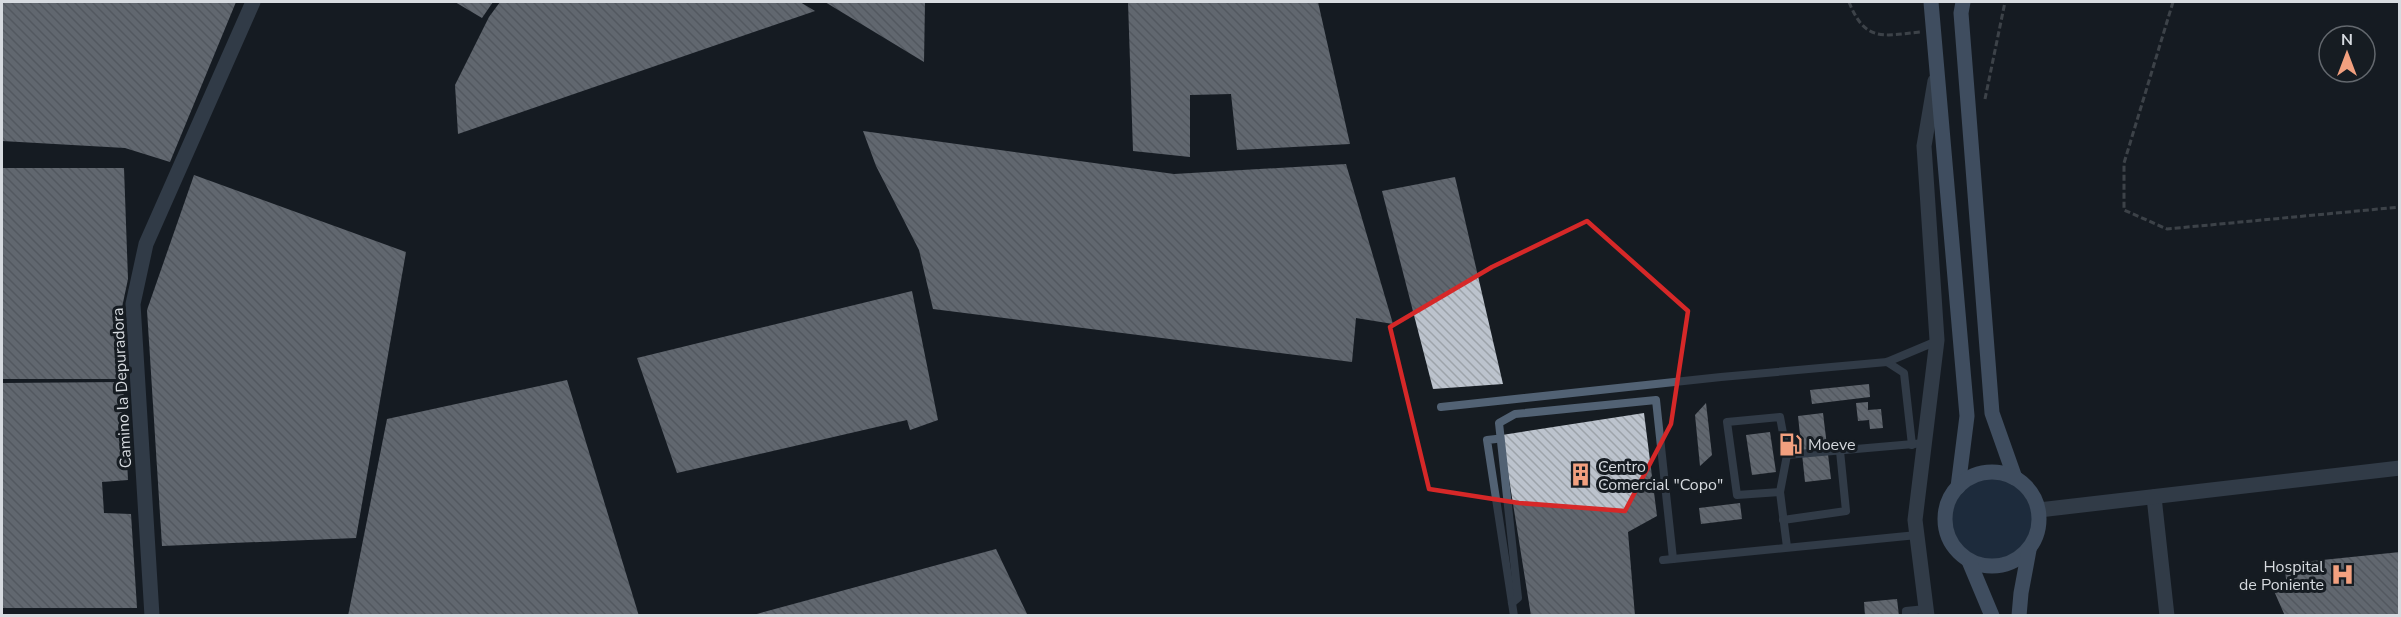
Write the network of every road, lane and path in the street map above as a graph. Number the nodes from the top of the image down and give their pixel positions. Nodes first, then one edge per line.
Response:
1 (253, 2) edge
2 (1849, 2) edge
3 (1931, 2) edge
4 (1963, 2) edge
5 (2004, 2) edge
6 (2173, 2) edge
7 (1933, 31) junction
8 (1937, 67) junction
9 (1984, 105) dead end
10 (2400, 207) edge
11 (1937, 340) junction
12 (1887, 362) junction
13 (1441, 407) dead end
14 (1496, 439) dead end
15 (1918, 444) junction
16 (1840, 451) junction
17 (1787, 455) junction
18 (2400, 468) edge
19 (2015, 478) junction
20 (1958, 487) junction
21 (1780, 492) junction
22 (2154, 497) junction
23 (2039, 510) junction
24 (1783, 520) junction
25 (1917, 535) junction
26 (1787, 547) junction
27 (2029, 550) junction
28 (1673, 559) junction
29 (1663, 560) dead end
30 (1969, 561) junction
31 (1512, 603) junction
32 (1926, 612) edge
33 (152, 615) edge
34 (1514, 615) edge
35 (1906, 615) edge
36 (1992, 615) edge
37 (2019, 615) edge
38 (2168, 615) edge

1 - 33 street, Camino la Depuradora
2 - 7 path
3 - 7 main road
4 - 19 main road
5 - 9 path
6 - 10 path
7 - 8 main road
8 - 11 street
8 - 20 main road
11 - 12 lane
11 - 15 street
12 - 13 lane
12 - 15 lane
14 - 31 lane
15 - 16 lane
15 - 25 street
16 - 17 lane
16 - 24 lane
17 - 21 lane
17 - 21 lane
18 - 22 street
19 - 20 main road
19 - 23 main road
20 - 30 main road
21 - 24 lane
22 - 23 street
22 - 38 street
23 - 27 main road
24 - 26 lane
25 - 26 lane
25 - 32 street
26 - 28 lane
27 - 30 main road
27 - 37 main road
28 - 29 lane
28 - 31 lane
30 - 36 main road
31 - 34 lane
32 - 35 lane

